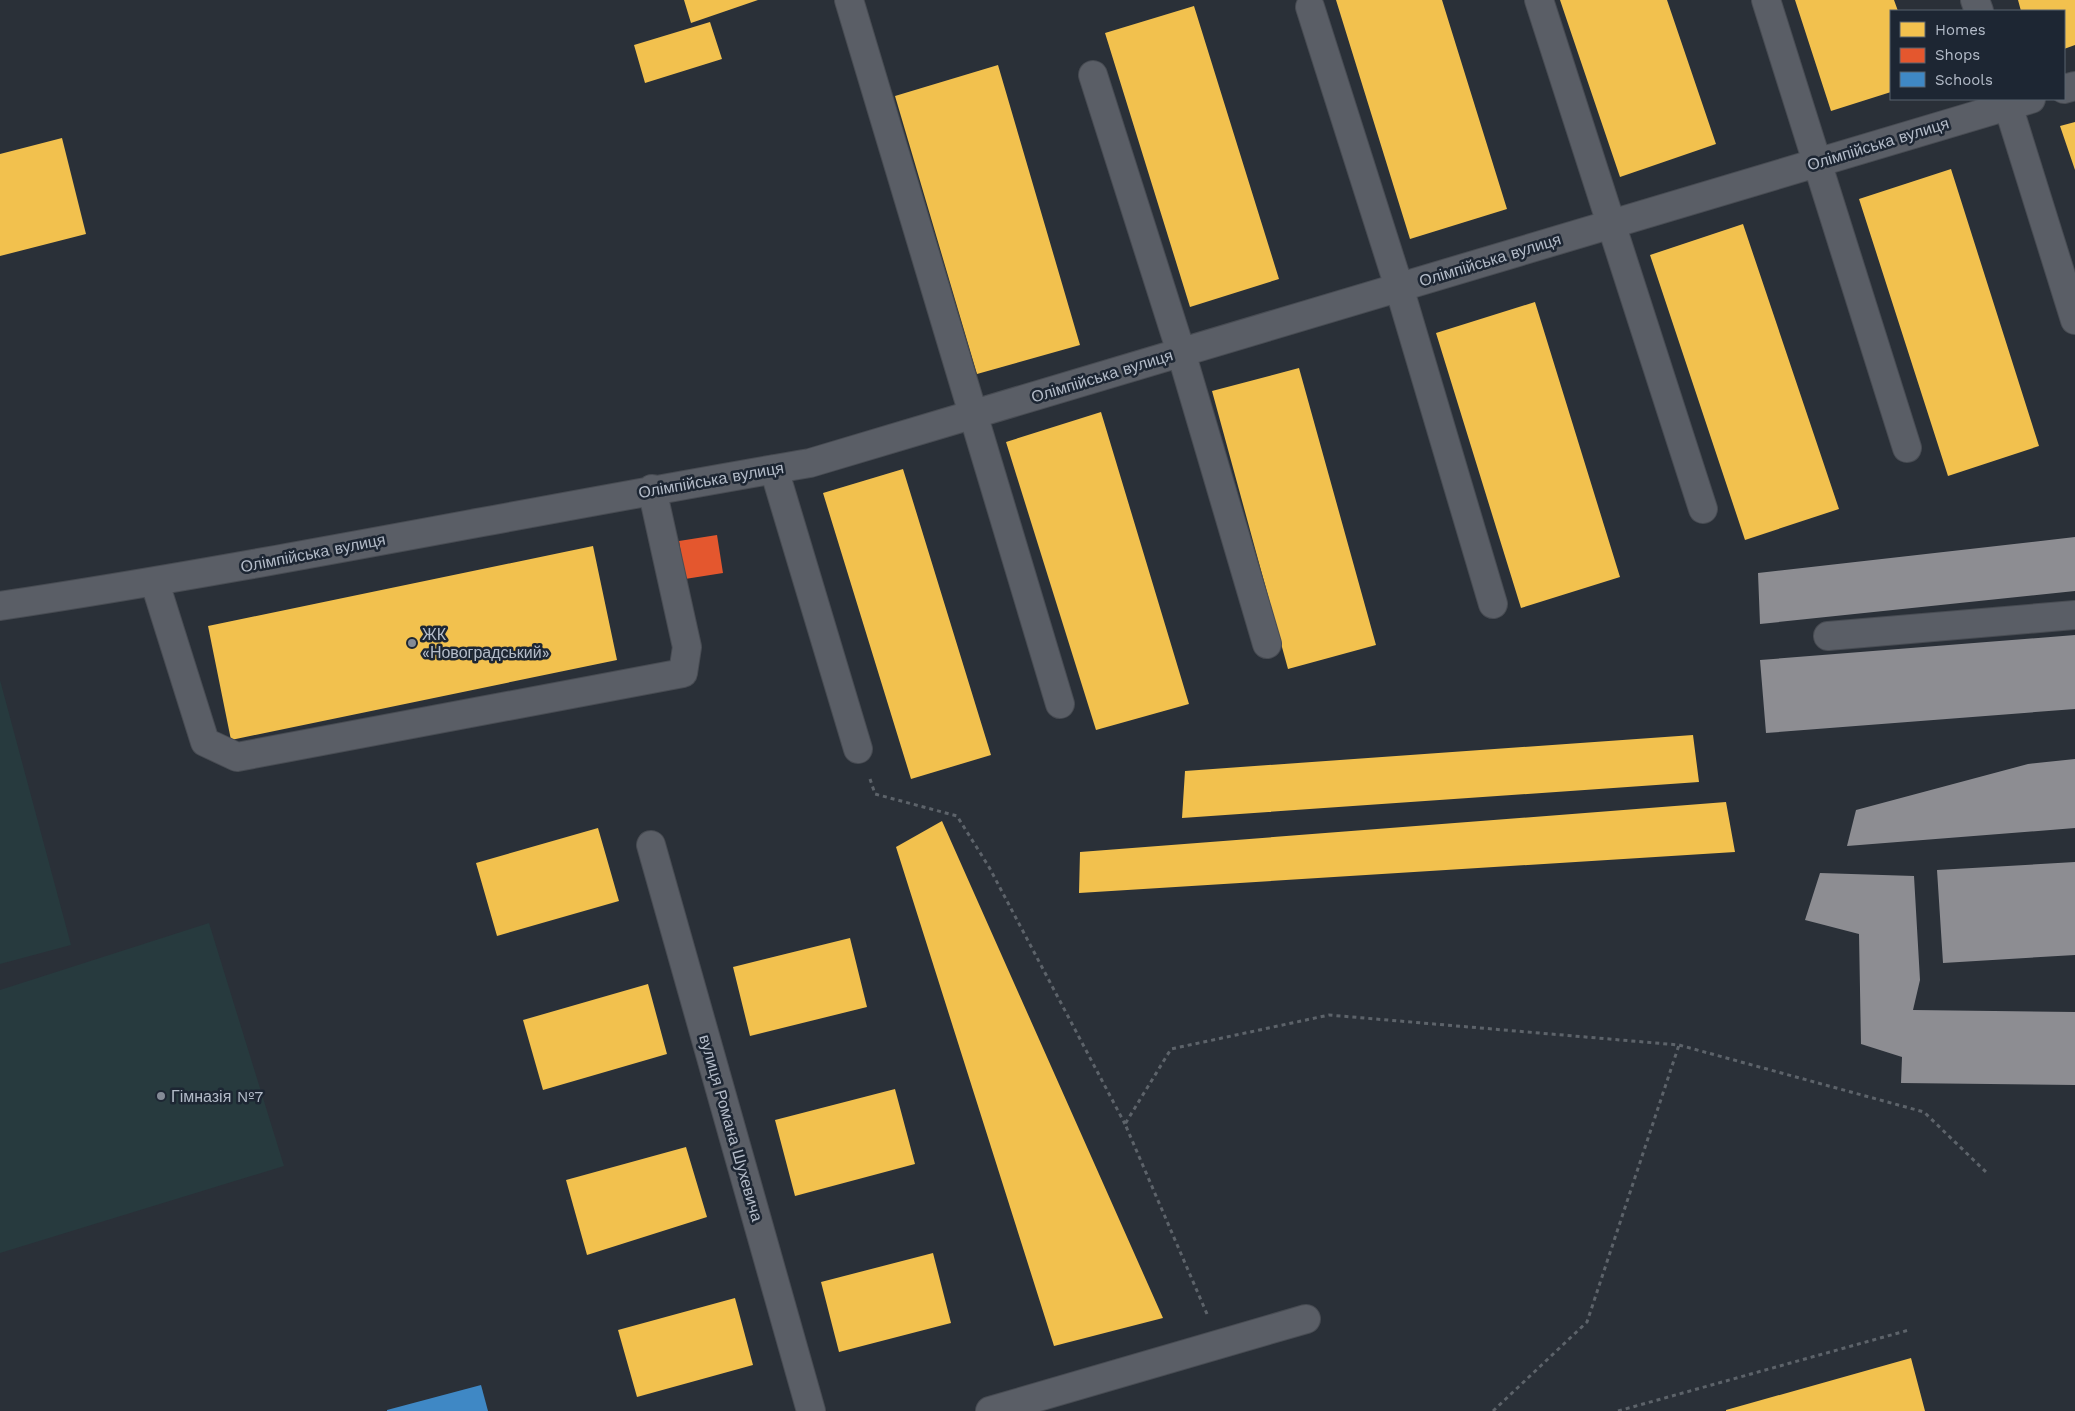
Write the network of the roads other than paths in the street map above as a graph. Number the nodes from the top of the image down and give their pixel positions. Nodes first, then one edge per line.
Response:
1 (849, 0) edge
2 (1539, 0) edge
3 (1766, 0) edge
4 (1310, 7) dead end
5 (1093, 75) dead end
6 (2015, 101) edge
7 (1818, 162) junction
8 (1612, 224) junction
9 (1399, 287) junction
10 (2075, 320) edge
11 (1181, 352) junction
12 (974, 414) junction
13 (1907, 448) dead end
14 (774, 469) junction
15 (652, 490) junction
16 (1703, 509) dead end
17 (156, 582) junction
18 (1493, 604) dead end
19 (0, 606) edge
20 (2075, 615) edge
21 (1828, 636) dead end
22 (1267, 644) dead end
23 (1060, 704) dead end
24 (858, 749) road end
25 (651, 845) dead end
26 (1306, 1319) dead end
27 (811, 1411) edge
28 (990, 1411) edge

1 - 12 street
2 - 8 street
3 - 7 street
4 - 9 street
5 - 11 street
6 - 7 street, Олімпійська вулиця
6 - 10 street
7 - 8 street, Олімпійська вулиця
7 - 13 street
8 - 9 street, Олімпійська вулиця
8 - 16 street
9 - 11 street, Олімпійська вулиця
9 - 18 street
11 - 12 street, Олімпійська вулиця
11 - 22 street
12 - 14 street, Олімпійська вулиця
12 - 23 street
14 - 15 street, Олімпійська вулиця
14 - 24 street
15 - 17 street, Олімпійська вулиця
15 - 17 street
17 - 19 street, Олімпійська вулиця
20 - 21 street
25 - 27 street, вулиця Романа Шухевича
26 - 28 street

